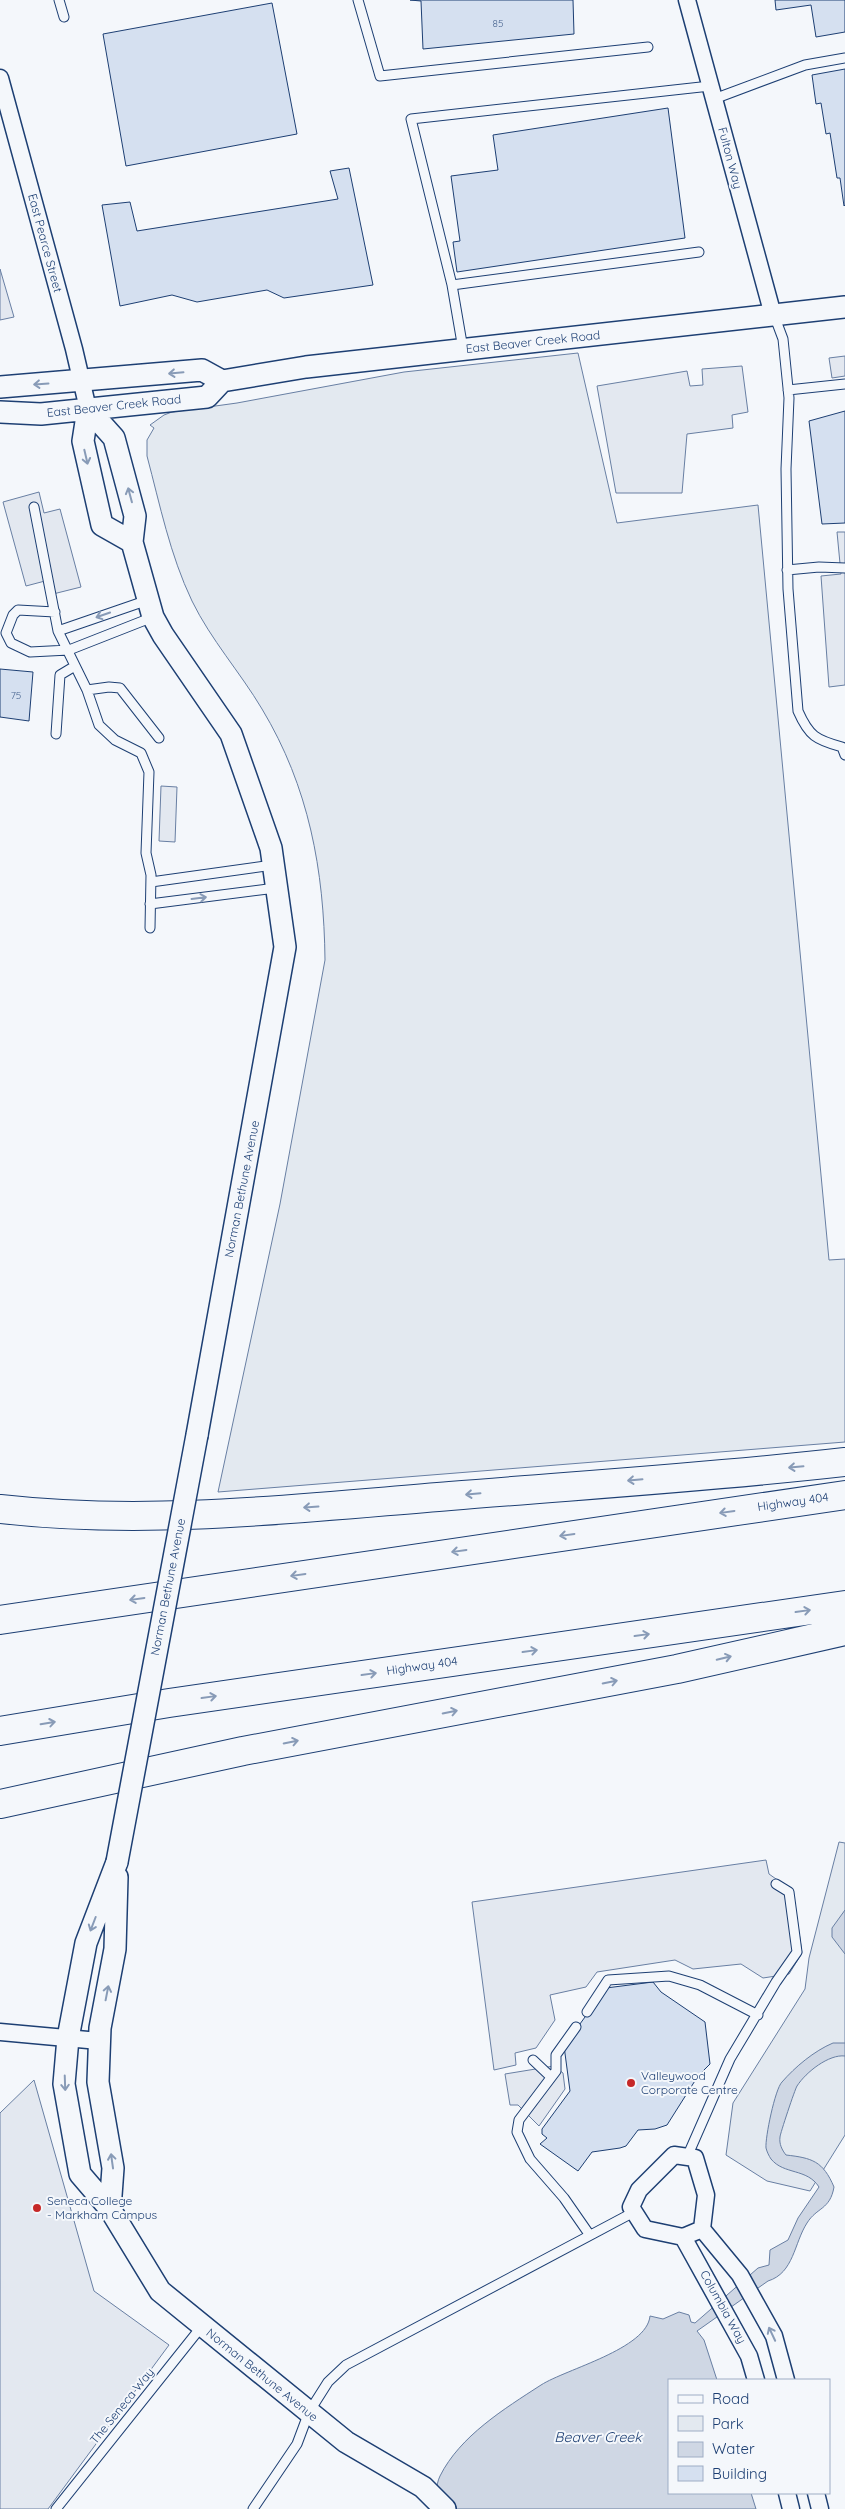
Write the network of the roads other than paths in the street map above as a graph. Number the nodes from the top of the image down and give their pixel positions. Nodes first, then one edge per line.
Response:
1 (59, 0) edge
2 (358, 0) edge
3 (687, 0) edge
4 (64, 17) dead end
5 (648, 47) dead end
6 (845, 58) edge
7 (0, 78) edge
8 (712, 93) junction
9 (699, 252) dead end
10 (452, 285) junction
11 (845, 307) edge
12 (773, 315) junction
13 (463, 349) junction
14 (82, 381) junction
15 (222, 381) junction
16 (845, 384) edge
17 (0, 387) edge
18 (788, 390) junction
19 (88, 409) junction
20 (0, 412) edge
21 (34, 507) dead end
22 (132, 542) junction
23 (845, 568) edge
24 (787, 570) junction
25 (151, 608) junction
26 (55, 612) junction
27 (58, 631) junction
28 (68, 650) junction
29 (76, 666) junction
30 (86, 690) junction
31 (56, 734) dead end
32 (159, 738) dead end
33 (844, 750) edge
34 (273, 865) junction
35 (151, 882) junction
36 (276, 888) junction
37 (150, 904) junction
38 (150, 928) dead end
39 (845, 1462) edge
40 (845, 1495) edge
41 (0, 1510) edge
42 (845, 1605) edge
43 (0, 1620) edge
44 (845, 1631) edge
45 (0, 1731) edge
46 (243, 1751) junction
47 (0, 1787) edge
48 (0, 1804) edge
49 (117, 1862) junction
50 (776, 1884) dead end
51 (587, 2012) dead end
52 (758, 2014) junction
53 (576, 2026) dead end
54 (0, 2032) edge
55 (68, 2038) junction
56 (99, 2041) junction
57 (533, 2060) dead end
58 (551, 2077) junction
59 (687, 2157) junction
60 (110, 2209) junction
61 (634, 2212) junction
62 (702, 2229) junction
63 (590, 2234) junction
64 (683, 2237) junction
65 (202, 2326) junction
66 (756, 2379) edge
67 (786, 2379) edge
68 (309, 2412) junction
69 (787, 2494) edge
70 (816, 2494) edge
71 (60, 2506) edge
72 (253, 2509) edge
73 (446, 2509) edge
74 (792, 2509) edge
75 (820, 2509) edge

1 - 4 lane
2 - 5 lane
3 - 8 street, Fulton Way
6 - 8 lane
7 - 14 street, East Pearce Street
8 - 10 lane
8 - 12 street, Fulton Way
9 - 10 lane
10 - 13 lane
11 - 12 street, East Beaver Creek Road
12 - 13 street, East Beaver Creek Road
12 - 18 lane
13 - 15 street, East Beaver Creek Road
15 -> 14 street
14 -> 17 street
14 - 19 street, East Pearce Street
15 - 19 street, East Beaver Creek Road
16 - 18 lane
18 - 24 lane
19 - 20 street, East Beaver Creek Road
22 -> 19 street, Norman Bethune Avenue
19 -> 22 street
21 - 26 lane
22 - 25 street, Norman Bethune Avenue
23 - 24 lane
24 - 33 lane
25 -> 27 lane
25 - 28 lane
25 - 34 street, Norman Bethune Avenue
26 - 27 lane
26 - 28 lane
27 - 28 lane
28 - 29 lane
29 - 30 lane
29 - 31 lane
30 - 32 lane
30 - 35 lane
34 - 35 lane
34 - 36 street, Norman Bethune Avenue
35 - 37 lane
37 -> 36 lane
36 - 49 street, Norman Bethune Avenue, bridge
37 - 38 lane
39 -> 41 highway
40 -> 43 highway, Highway 404
45 -> 42 highway, Highway 404
46 -> 44 highway
46 - 47 highway
46 - 48 highway
49 -> 55 street, Norman Bethune Avenue
56 -> 49 street, Norman Bethune Avenue
50 - 52 lane
51 - 52 lane
52 - 59 lane
53 - 58 lane
54 - 55 street
55 - 56 street
55 -> 60 street, Norman Bethune Avenue
60 -> 56 street, Norman Bethune Avenue
57 - 58 lane
58 - 63 lane
59 - 61 street
59 - 62 street
60 - 65 street, Norman Bethune Avenue
61 - 63 lane
61 - 64 street
62 - 64 street
67 -> 62 street
63 - 68 lane
64 - 66 street, Columbia Way
65 - 68 street, Norman Bethune Avenue
65 - 71 lane, The Seneca Way
68 - 72 lane
68 - 73 street, Norman Bethune Avenue
69 - 74 street
70 - 75 street

